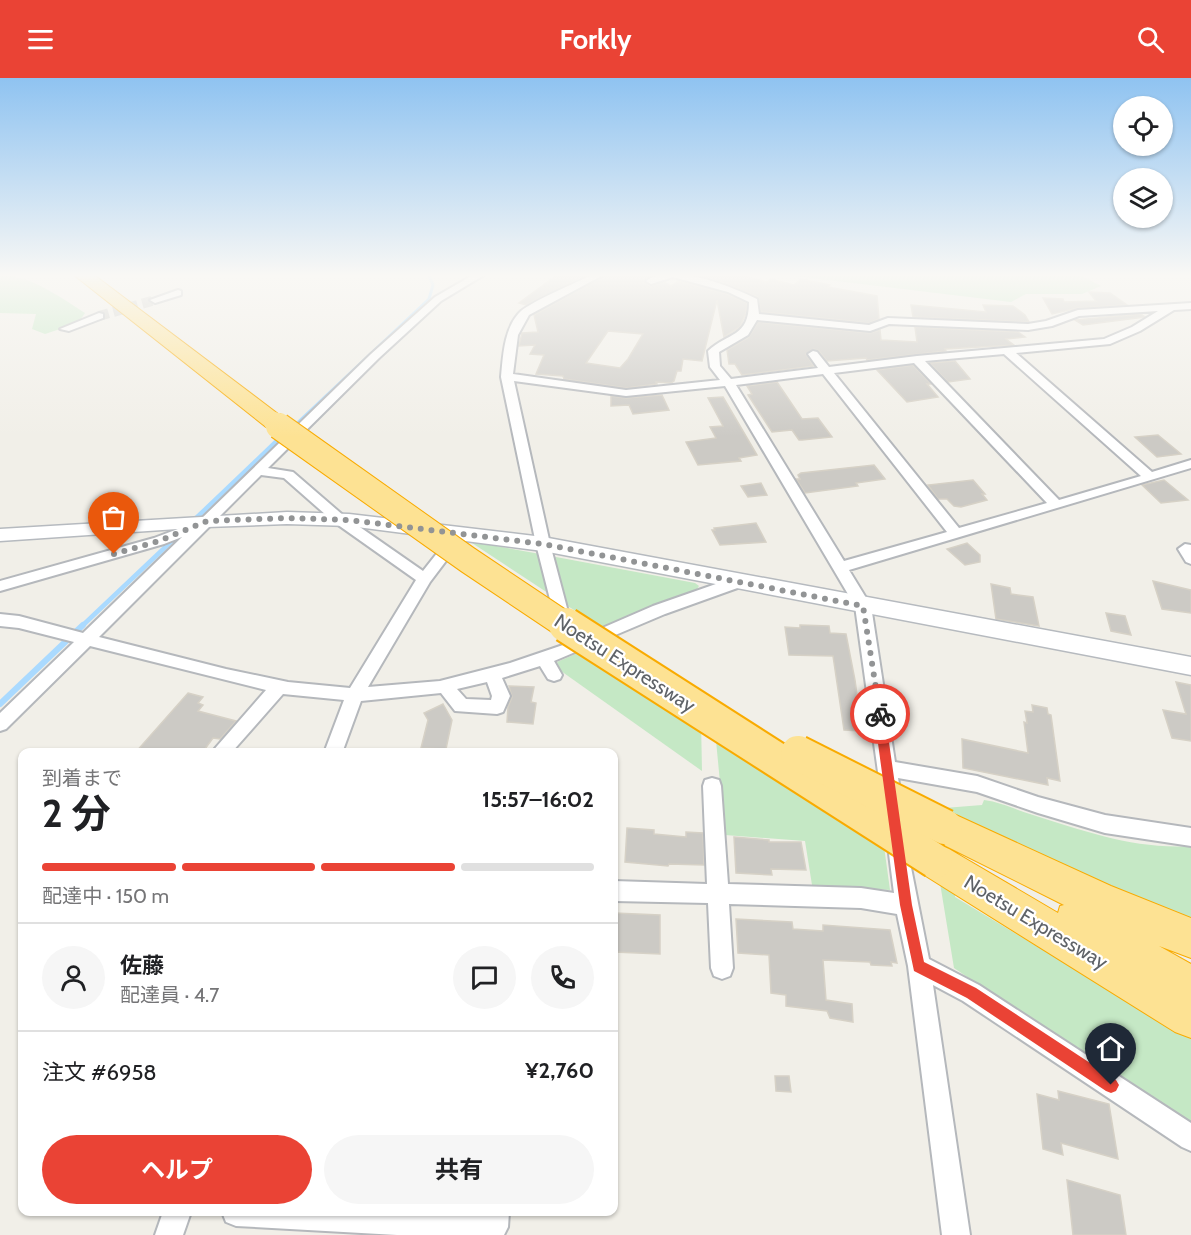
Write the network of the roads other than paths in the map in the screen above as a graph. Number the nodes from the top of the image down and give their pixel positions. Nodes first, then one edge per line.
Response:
1 (156, 329) edge
2 (166, 329) edge
3 (406, 329) edge
4 (515, 329) edge
5 (749, 329) edge
6 (1136, 329) edge
7 (1007, 351) junction
8 (813, 354) dead end
9 (917, 359) junction
10 (827, 371) junction
11 (507, 377) junction
12 (729, 383) junction
13 (278, 419) junction
14 (1191, 464) edge
15 (260, 471) junction
16 (1149, 476) junction
17 (1056, 505) junction
18 (339, 519) junction
19 (207, 521) junction
20 (459, 534) junction
21 (956, 534) junction
22 (0, 535) edge
23 (543, 544) junction
24 (1191, 550) edge
25 (1191, 559) edge
26 (841, 567) junction
27 (424, 579) junction
28 (738, 582) junction
29 (0, 586) edge
30 (863, 606) junction
31 (0, 620) edge
32 (86, 640) junction
33 (569, 649) junction
34 (544, 658) junction
35 (1191, 666) edge
36 (492, 674) junction
37 (554, 675) dead end
38 (280, 686) junction
39 (445, 686) junction
40 (355, 695) junction
41 (0, 724) edge
42 (224, 748) edge
43 (335, 748) edge
44 (888, 768) junction
45 (712, 786) dead end
46 (1191, 837) edge
47 (940, 843) junction
48 (618, 891) edge
49 (717, 894) junction
50 (906, 905) junction
51 (1191, 938) edge
52 (918, 966) junction
53 (722, 968) dead end
54 (1191, 988) edge
55 (1191, 1016) edge
56 (1191, 1138) edge
57 (176, 1216) edge
58 (305, 1216) edge
59 (495, 1216) edge
60 (169, 1235) edge
61 (956, 1235) edge

1 - 13 highway, Noetsu Expressway
2 - 13 highway, Noetsu Expressway
3 - 15 street
4 - 11 street
5 - 12 street
6 - 7 street
7 - 9 street
7 - 16 street
8 - 10 street
9 - 10 street
9 - 17 street
10 - 12 street
10 - 21 street
11 - 12 street
11 - 23 street
12 - 26 street
13 - 47 highway, Noetsu Expressway, bridge
13 - 47 highway, Noetsu Expressway, bridge
14 - 16 street
15 - 18 street
15 - 19 street
16 - 17 street
17 - 21 street
18 - 19 street
18 - 20 street
18 - 27 street
19 - 22 street
19 - 29 street
19 - 32 street
20 - 23 street
20 - 27 street
21 - 26 street
23 - 28 street
23 - 33 street
24 - 25 street
26 - 30 street
27 - 40 street
28 - 30 street
28 - 33 street
30 - 35 street
30 - 44 street
31 - 32 street
32 - 38 street
32 - 41 street
33 - 34 street
34 - 36 street
34 - 37 street
36 - 39 street
36 - 39 street
38 - 40 street
38 - 42 street
39 - 40 street
40 - 43 street
44 - 46 street
44 - 50 street
45 - 49 street
47 - 51 highway
47 - 54 highway, Noetsu Expressway
47 - 55 highway, Noetsu Expressway
48 - 49 street
49 - 50 street
49 - 53 street
50 - 52 street
52 - 56 street
52 - 61 street
57 - 60 street
58 - 59 street

